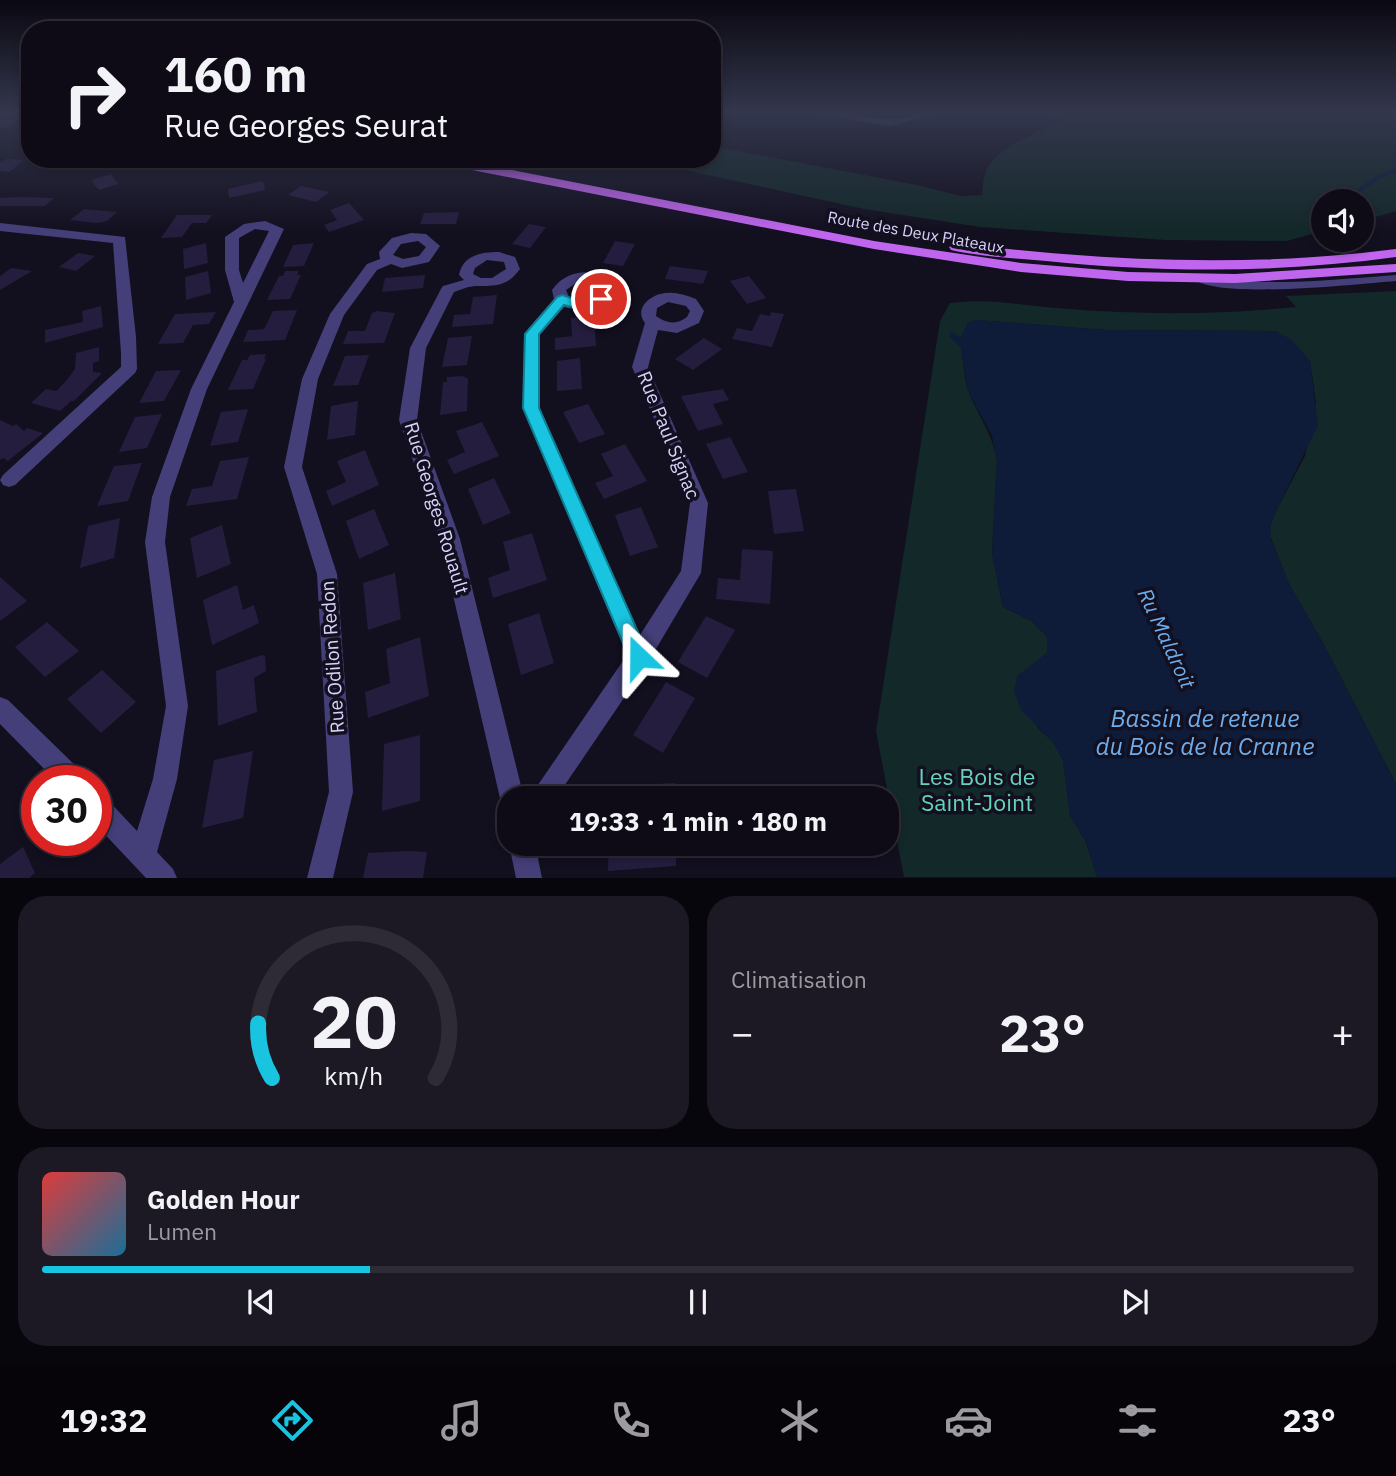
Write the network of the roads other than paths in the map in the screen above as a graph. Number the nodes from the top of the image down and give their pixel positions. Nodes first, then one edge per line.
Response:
1 (484, 168) edge
2 (541, 168) edge
3 (0, 227) edge
4 (1396, 253) edge
5 (389, 260) dead end
6 (1396, 268) edge
7 (1192, 278) junction
8 (1396, 278) edge
9 (474, 282) dead end
10 (562, 300) dead end
11 (242, 303) junction
12 (653, 323) dead end
13 (9, 480) dead end
14 (639, 657) junction
15 (0, 708) edge
16 (57, 765) edge
17 (509, 786) edge
18 (549, 786) edge
19 (112, 823) edge
20 (144, 856) junction
21 (525, 856) edge
22 (164, 877) edge
23 (320, 877) edge
24 (529, 877) edge

1 - 7 main road, Route des Deux Plateaux
2 - 4 main road, Route des Deux Plateaux
3 - 13 street
5 - 23 street, Rue Odilon Redon
6 - 7 main road, Route des Deux Plateaux
7 - 8 lane
9 - 17 street, Rue Georges Rouault
10 - 14 street
11 - 11 street
11 - 20 street
12 - 14 street, Rue Paul Signac
14 - 18 street, Rue Paul Signac
15 - 16 street
19 - 20 street
20 - 22 street
21 - 24 street

